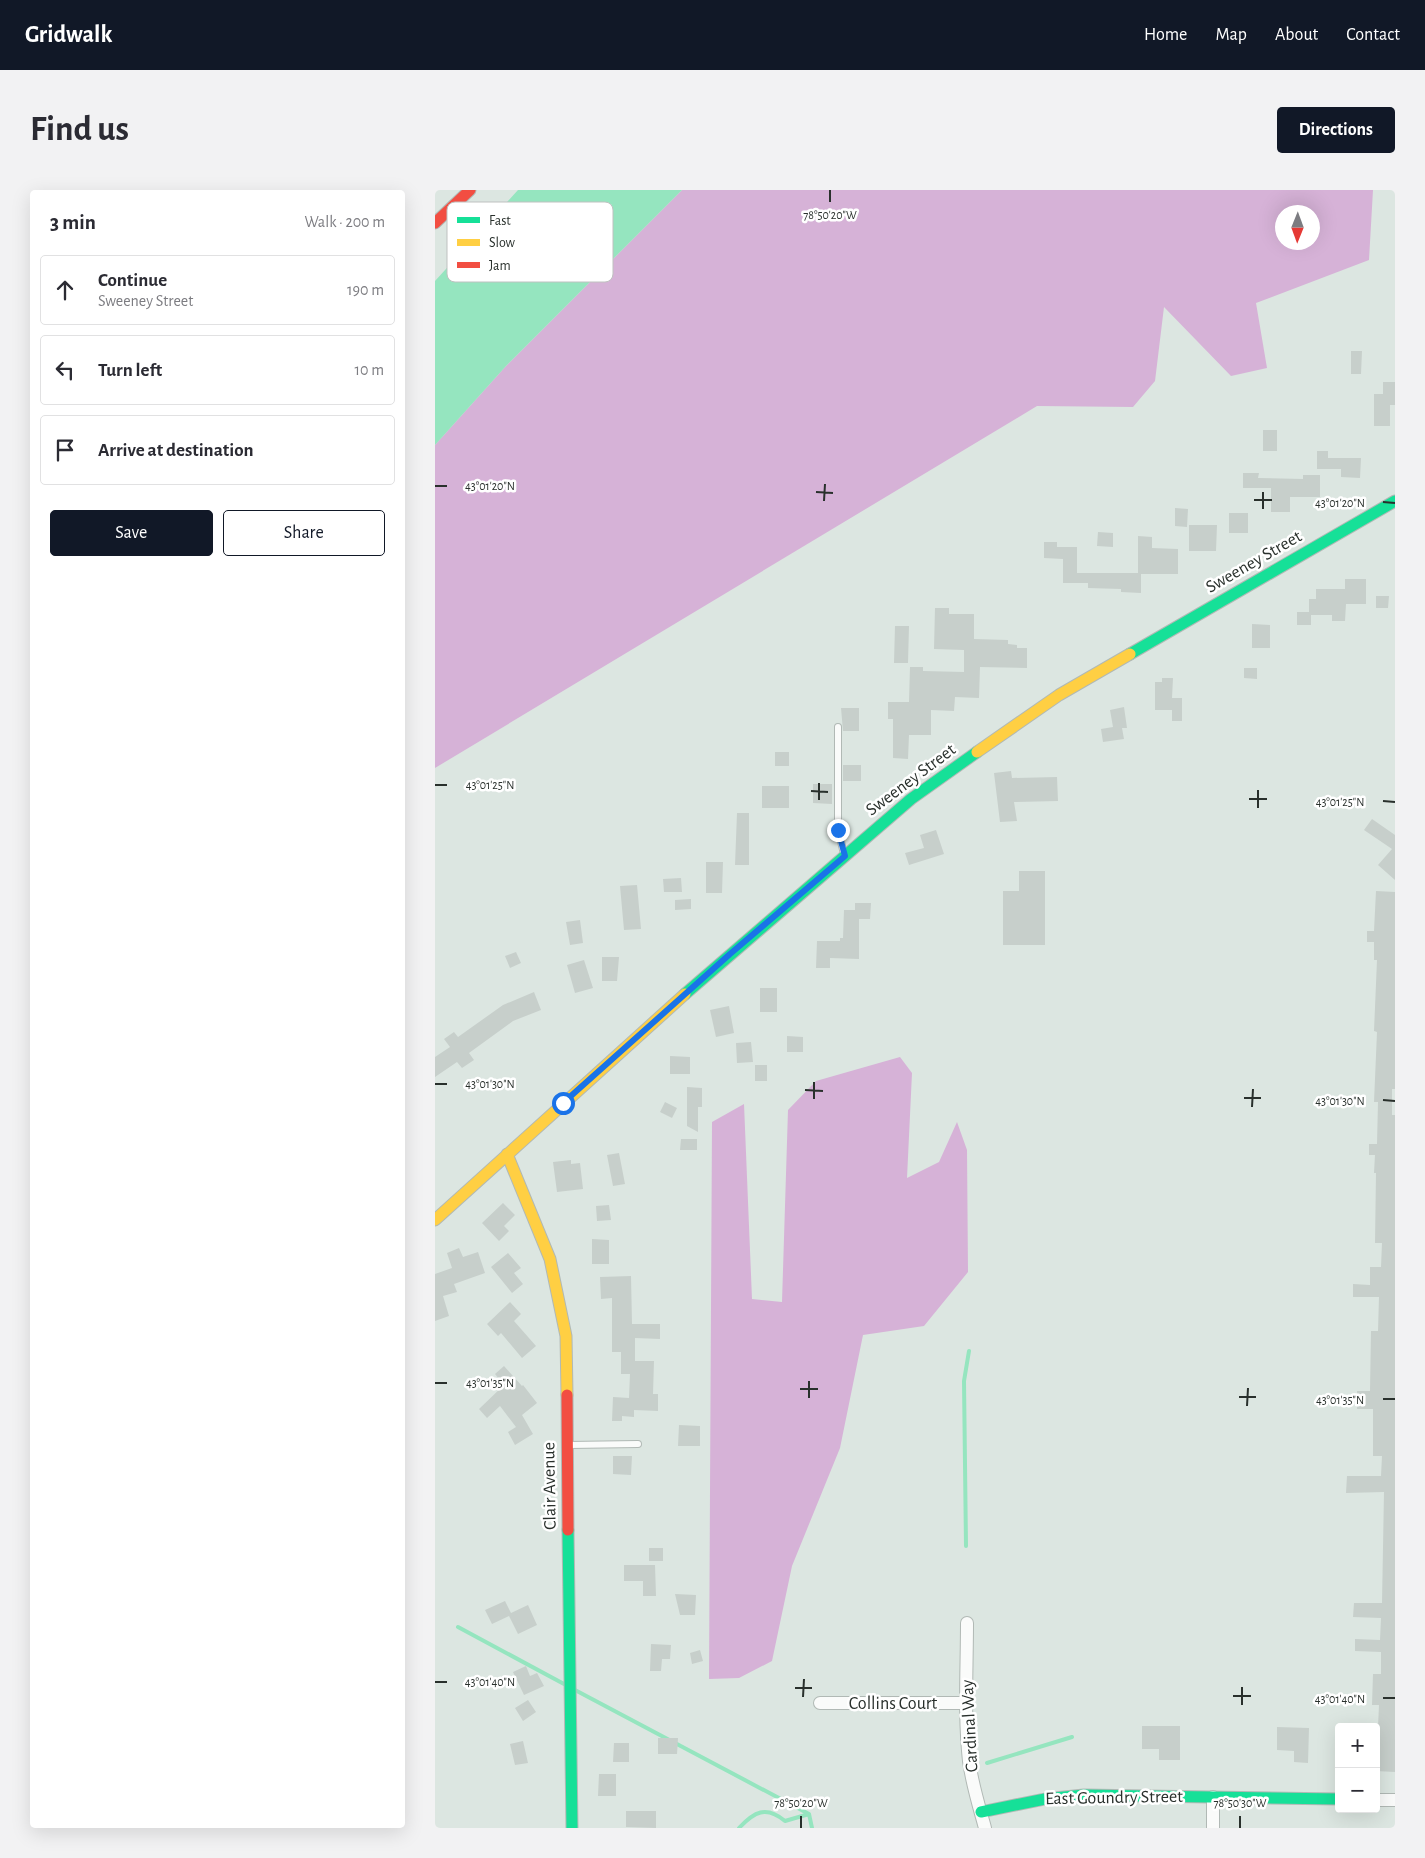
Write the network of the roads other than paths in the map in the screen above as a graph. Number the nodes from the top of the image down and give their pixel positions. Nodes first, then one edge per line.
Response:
1 (470, 190) edge
2 (457, 202) edge
3 (447, 212) edge
4 (435, 223) edge
5 (1395, 501) edge
6 (838, 728) dead end
7 (845, 856) junction
8 (507, 1154) junction
9 (435, 1220) edge
10 (638, 1444) dead end
11 (567, 1445) junction
12 (967, 1623) dead end
13 (821, 1703) dead end
14 (967, 1703) junction
15 (1213, 1797) junction
16 (1335, 1799) edge
17 (1380, 1800) edge
18 (1395, 1800) edge
19 (981, 1812) junction
20 (572, 1828) edge
21 (985, 1828) edge
22 (1213, 1828) edge

1 - 2 street
3 - 4 street
5 - 7 street, Sweeney Street
6 - 7 lane
7 - 8 street, Sweeney Street
8 - 9 street, Sweeney Street
8 - 11 street, Clair Avenue
10 - 11 lane
11 - 20 street, Clair Avenue
12 - 14 street, Cardinal Way
13 - 14 street, Collins Court
14 - 19 street, Cardinal Way
15 - 16 street, East Goundry Street
15 - 19 street, East Goundry Street
15 - 22 street
17 - 18 street
19 - 21 street, Cardinal Way

